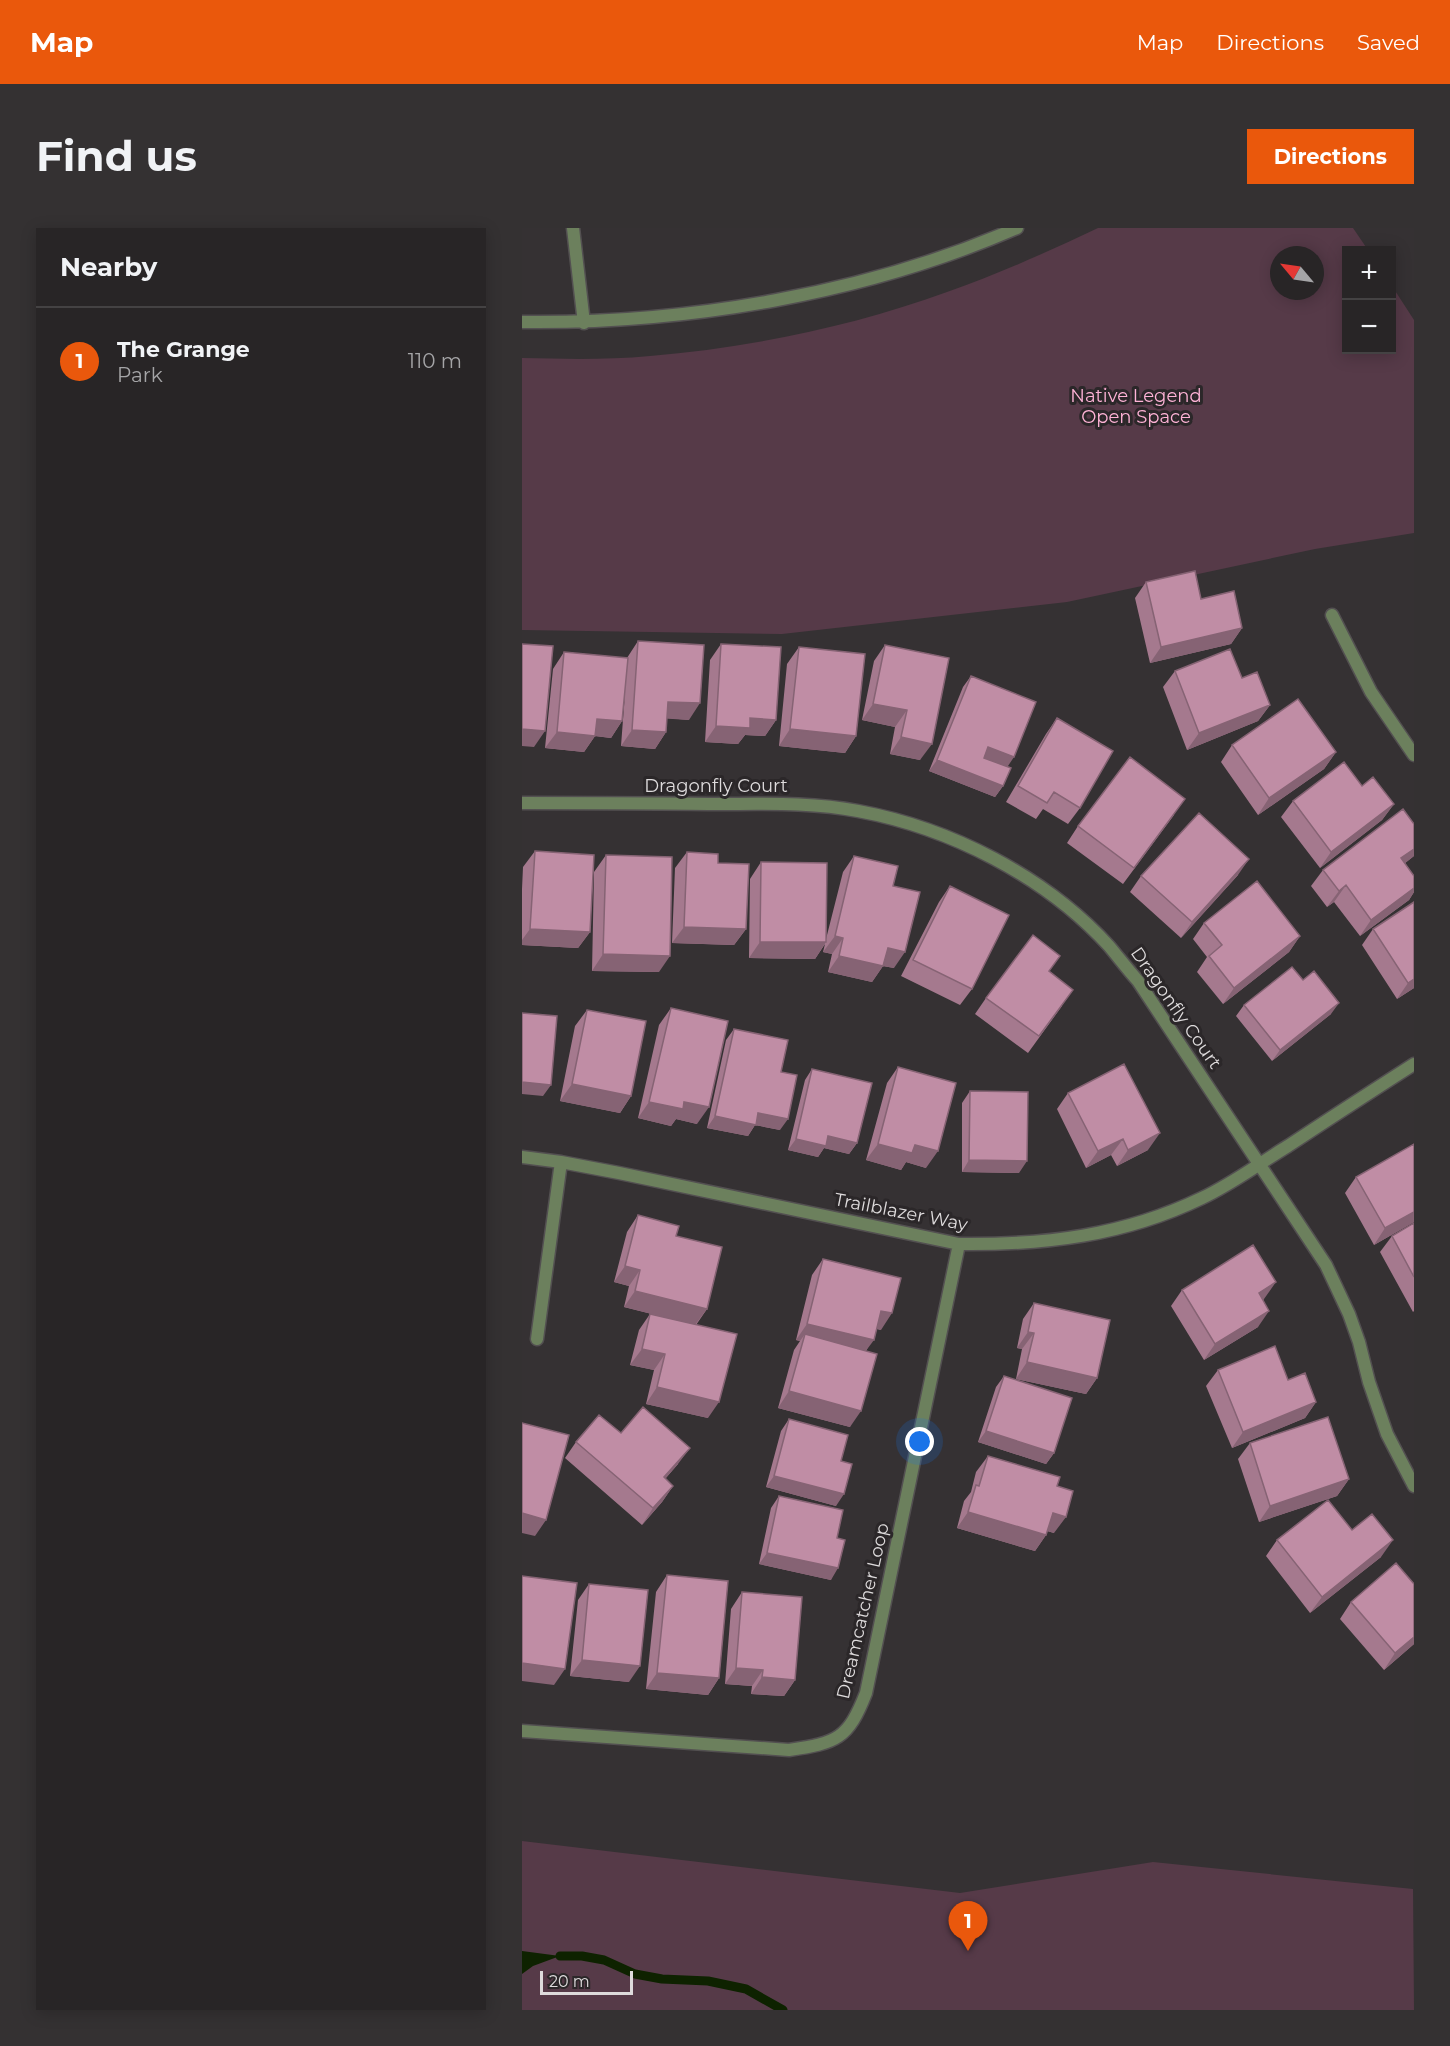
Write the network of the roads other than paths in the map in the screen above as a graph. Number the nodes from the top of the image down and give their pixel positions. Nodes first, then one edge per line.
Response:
1 (573, 228) edge
2 (1017, 228) edge
3 (522, 322) edge
4 (584, 323) junction
5 (1332, 615) dead end
6 (1414, 755) edge
7 (522, 803) edge
8 (1414, 1064) edge
9 (522, 1157) edge
10 (561, 1162) junction
11 (1260, 1163) junction
12 (959, 1244) junction
13 (537, 1339) dead end
14 (1414, 1486) edge
15 (522, 1731) edge

1 - 4 street
2 - 4 street
3 - 4 street
5 - 6 street
7 - 11 street, Dragonfly Court
8 - 11 street, Trailblazer Way
9 - 10 street, Trailblazer Way
10 - 12 street, Trailblazer Way
10 - 13 street
11 - 12 street, Trailblazer Way
11 - 14 street, Dragonfly Court
12 - 15 street, Dreamcatcher Loop

